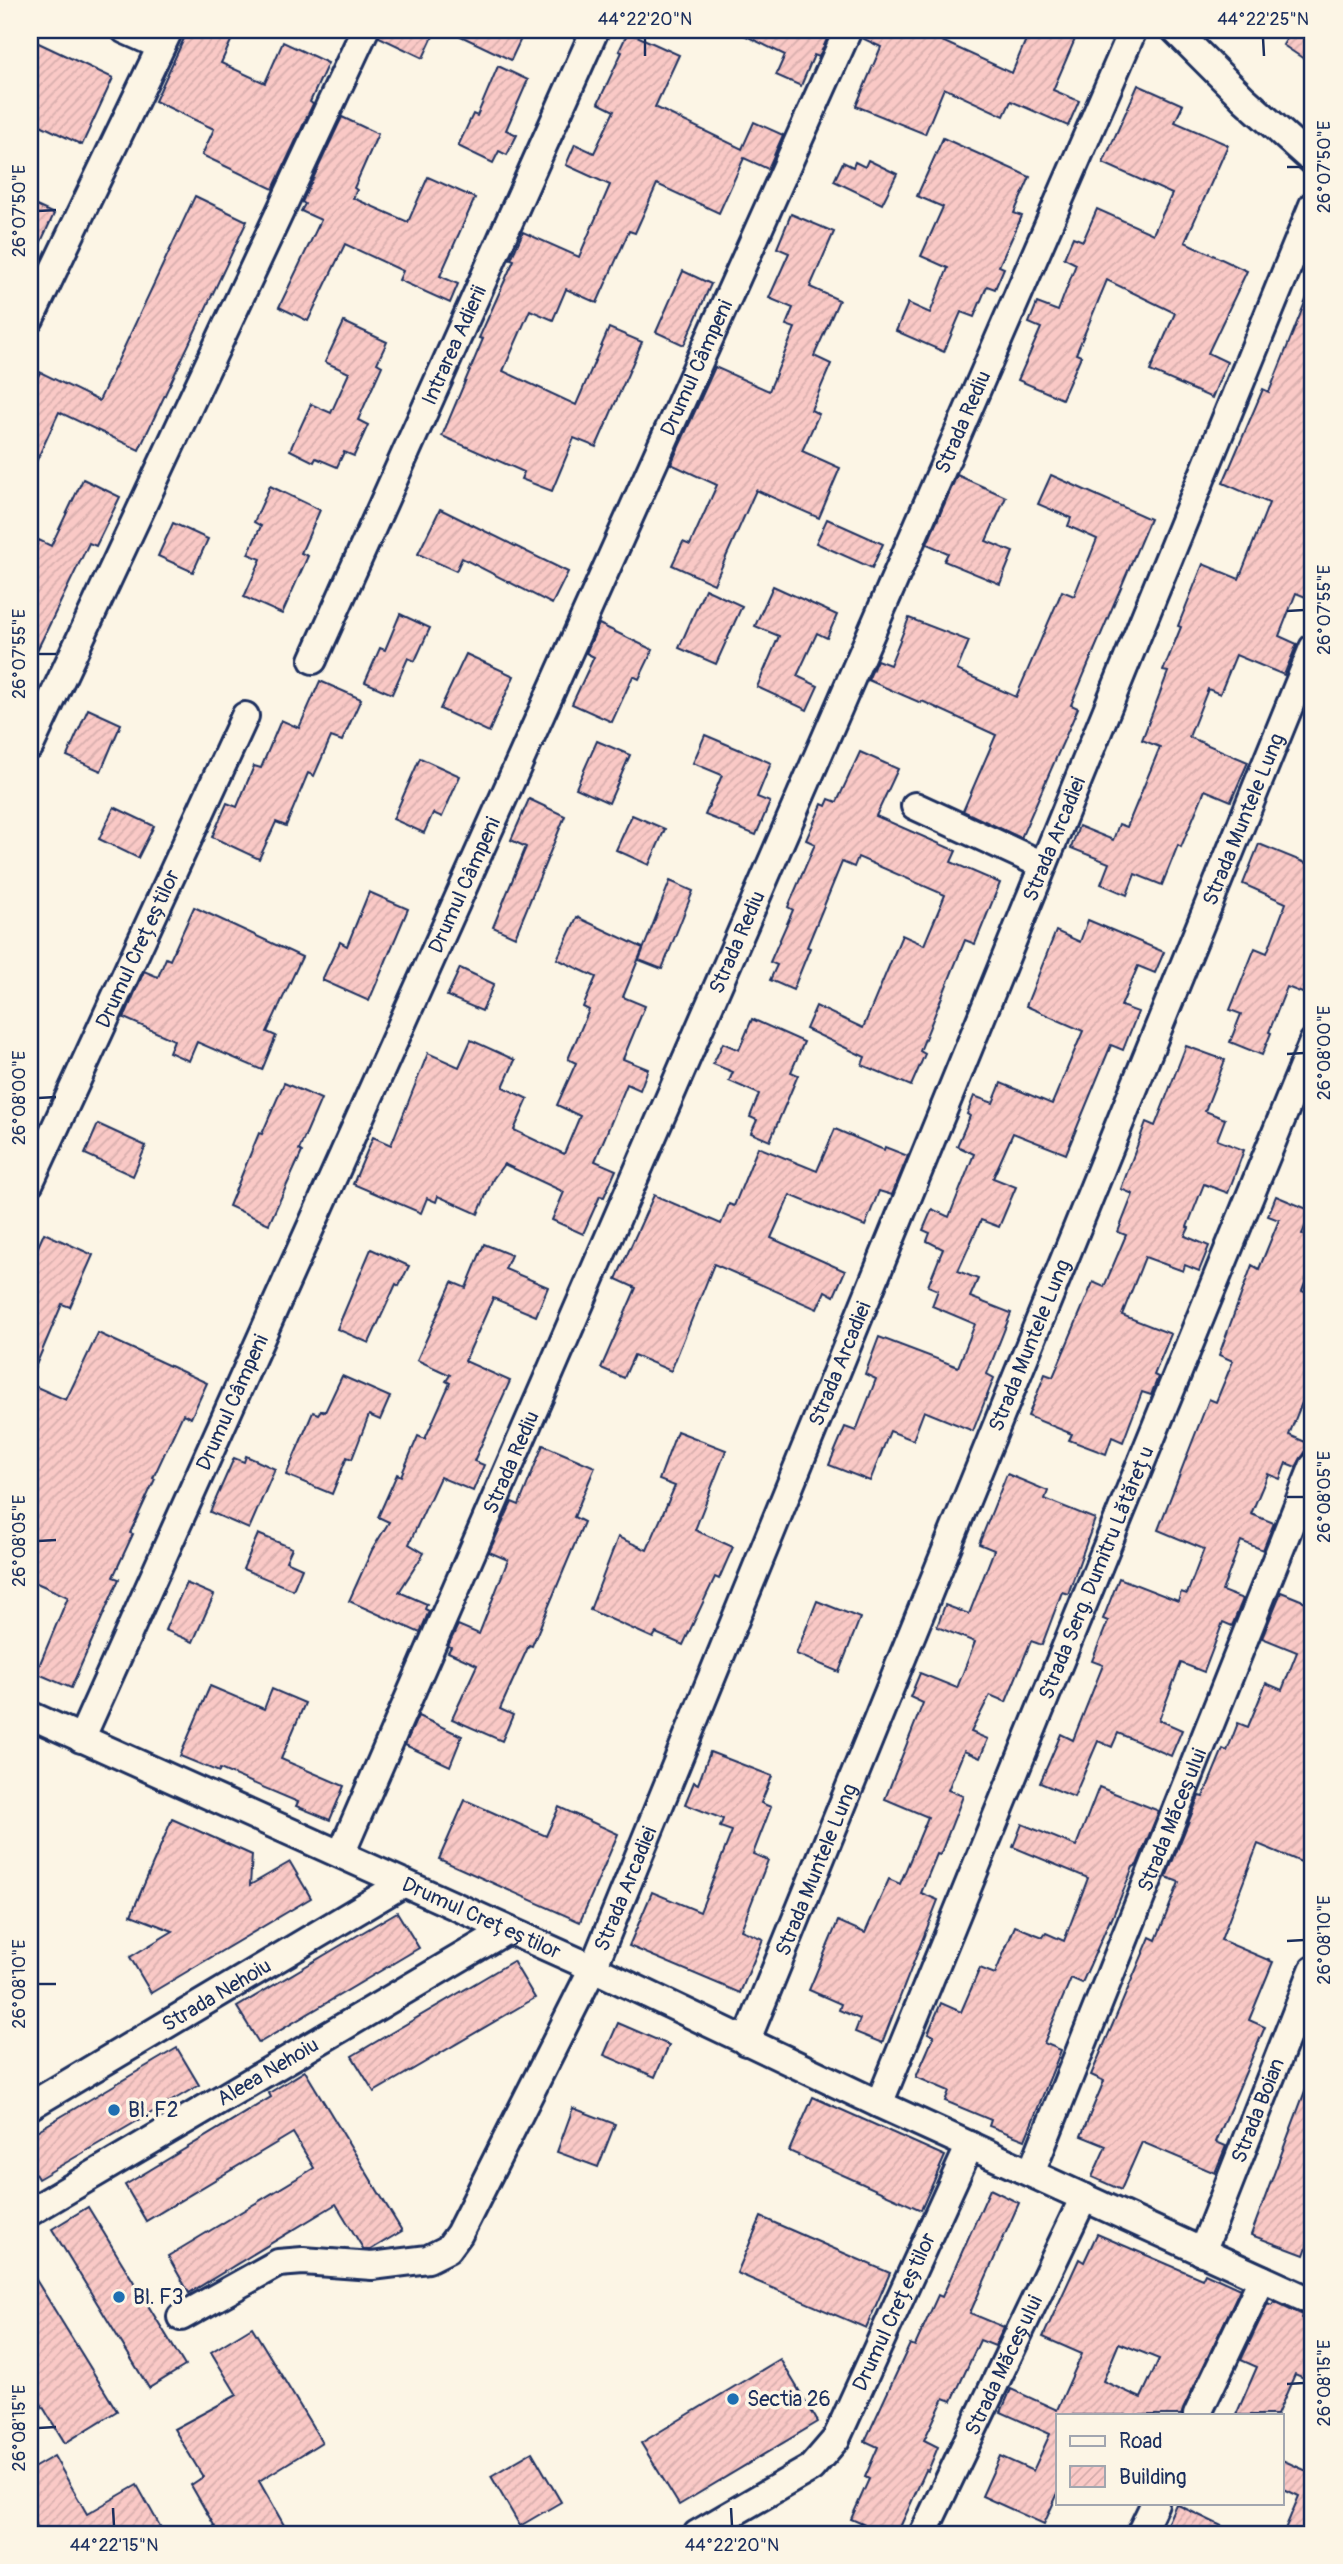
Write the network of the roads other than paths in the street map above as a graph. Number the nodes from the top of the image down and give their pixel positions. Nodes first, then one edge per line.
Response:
1 (125, 30) edge
2 (365, 30) edge
3 (596, 30) edge
4 (848, 30) edge
5 (1133, 30) edge
6 (1175, 30) edge
7 (165, 38) edge
8 (1313, 161) edge
9 (1313, 205) edge
10 (30, 319) edge
11 (1313, 648) edge
12 (313, 660) dead end
13 (245, 716) dead end
14 (30, 746) edge
15 (915, 806) dead end
16 (1043, 865) junction
17 (1313, 1042) edge
18 (30, 1182) edge
19 (1313, 1467) edge
20 (30, 1715) edge
21 (81, 1738) junction
22 (341, 1854) junction
23 (404, 1883) junction
24 (506, 1930) junction
25 (593, 1968) junction
26 (1313, 1970) edge
27 (746, 2042) junction
28 (879, 2104) junction
29 (30, 2106) edge
30 (970, 2146) junction
31 (1031, 2173) junction
32 (1084, 2197) junction
33 (30, 2212) edge
34 (1202, 2252) junction
35 (1262, 2279) junction
36 (1313, 2302) edge
37 (181, 2317) dead end
38 (1197, 2414) edge
39 (1155, 2504) edge
40 (698, 2534) edge
41 (923, 2534) edge
42 (1140, 2534) edge

1 - 7 street
2 - 14 street
3 - 12 street, Intrarea Adierii
4 - 21 street, Drumul Câmpeni
5 - 22 street, Strada Rediu
6 - 8 street
7 - 10 street
9 - 16 street, Strada Arcadiei
11 - 27 street, Strada Muntele Lung
13 - 18 street, Drumul Crețeștilor
15 - 16 street
16 - 25 street, Strada Arcadiei
17 - 28 street, Strada Serg. Dumitru Lătărețu
19 - 31 street, Strada Măceșului
20 - 21 street, Drumul Crețeștilor
21 - 22 street, Drumul Crețeștilor
22 - 23 street, Drumul Crețeștilor
23 - 24 street, Drumul Crețeștilor
23 - 29 street, Strada Nehoiu
24 - 25 street, Drumul Crețeștilor
24 - 33 street, Aleea Nehoiu
25 - 27 street, Drumul Crețeștilor
25 - 37 street, Strada Arcadiei
26 - 34 street, Strada Boian
27 - 28 street, Drumul Crețeștilor
28 - 30 street, Drumul Crețeștilor
30 - 31 street, Drumul Crețeștilor
30 - 40 street, Drumul Crețeștilor
31 - 32 street, Drumul Crețeștilor
32 - 34 street, Drumul Crețeștilor
32 - 41 street, Strada Măceșului
34 - 35 street, Drumul Crețeștilor
35 - 36 street, Drumul Crețeștilor
35 - 38 street
39 - 42 street

